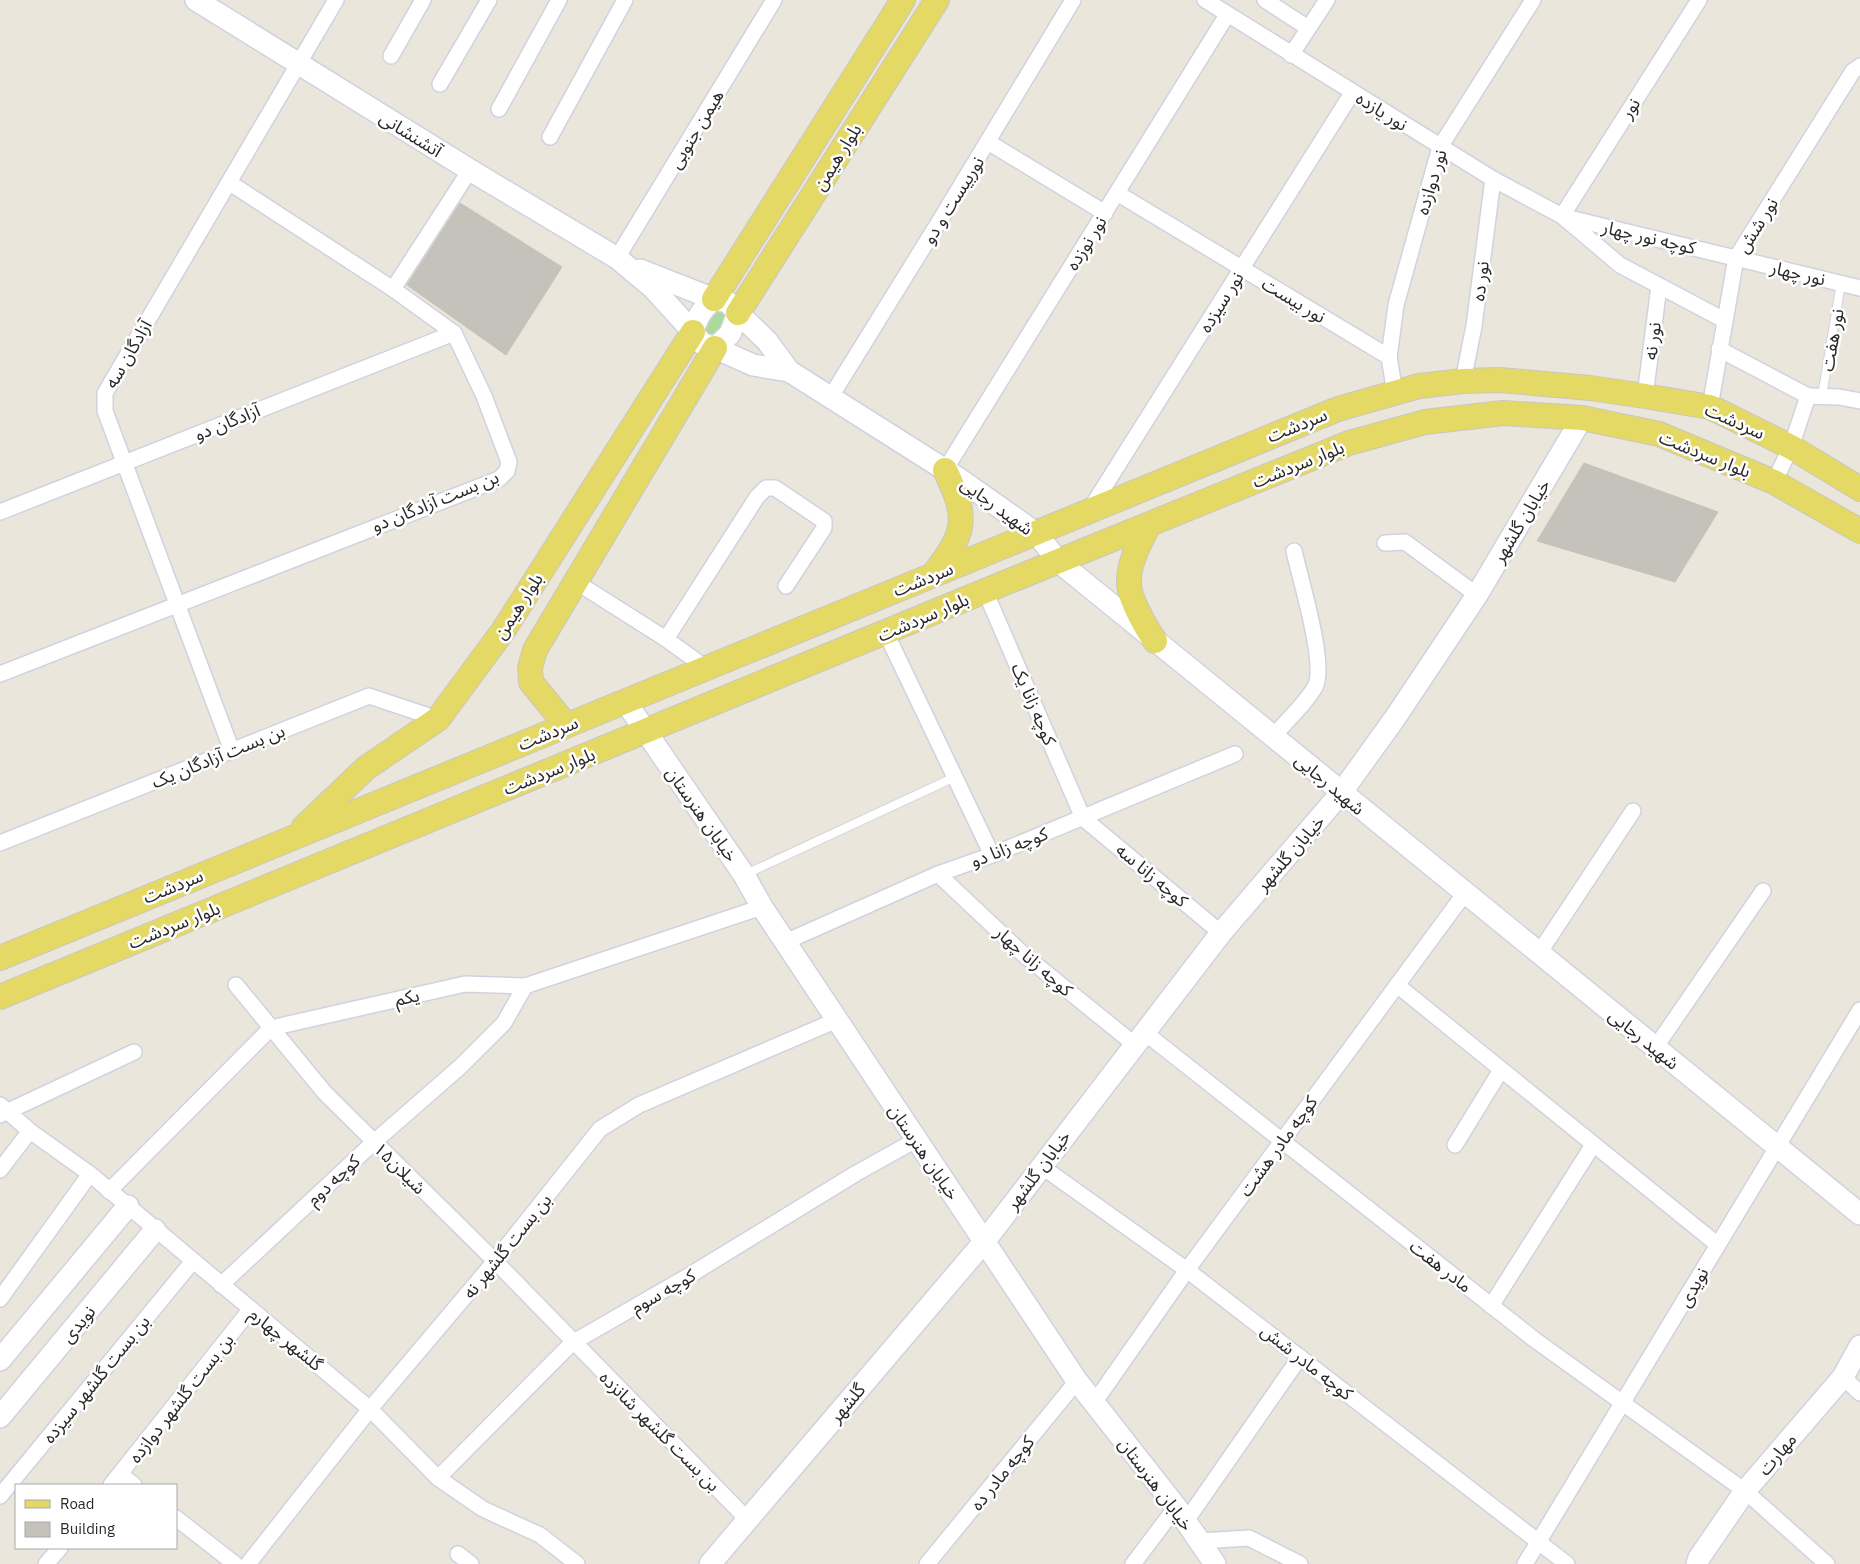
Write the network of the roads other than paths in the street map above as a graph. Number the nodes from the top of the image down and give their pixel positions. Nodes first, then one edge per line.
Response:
1 (196, 0) edge
2 (336, 0) edge
3 (423, 0) edge
4 (489, 0) edge
5 (559, 0) edge
6 (625, 0) edge
7 (774, 0) edge
8 (904, 0) edge
9 (937, 0) edge
10 (1073, 0) edge
11 (1205, 0) edge
12 (1265, 0) edge
13 (1327, 0) edge
14 (1533, 0) edge
15 (1699, 0) edge
16 (1227, 16) junction
17 (1308, 28) junction
18 (1291, 55) junction
19 (391, 56) dead end
20 (298, 64) junction
21 (1860, 66) edge
22 (440, 84) dead end
23 (1352, 93) junction
24 (499, 109) dead end
25 (550, 137) dead end
26 (988, 142) junction
27 (1440, 147) junction
28 (470, 170) junction
29 (1492, 180) junction
30 (230, 183) junction
31 (1118, 193) junction
32 (1105, 214) junction
33 (1562, 216) junction
34 (1736, 258) junction
35 (623, 262) junction
36 (1241, 269) junction
37 (1841, 283) junction
38 (1659, 286) junction
39 (1860, 288) edge
40 (393, 290) junction
41 (714, 299) junction
42 (738, 313) junction
43 (1724, 320) junction
44 (693, 332) junction
45 (454, 333) junction
46 (714, 348) junction
47 (1719, 350) junction
48 (1389, 357) junction
49 (789, 372) junction
50 (1463, 381) junction
51 (1395, 393) junction
52 (1645, 396) junction
53 (1815, 396) junction
54 (830, 398) junction
55 (1860, 401) edge
56 (1710, 407) junction
57 (1582, 418) junction
58 (1791, 447) junction
59 (126, 462) junction
60 (945, 470) junction
61 (1774, 482) junction
62 (1860, 489) edge
63 (1089, 511) junction
64 (0, 512) edge
65 (1149, 525) junction
66 (1860, 531) edge
67 (1036, 533) junction
68 (1385, 543) dead end
69 (1294, 552) dead end
70 (1058, 562) junction
71 (933, 575) junction
72 (576, 582) junction
73 (786, 586) dead end
74 (985, 591) junction
75 (1477, 596) junction
76 (178, 603) junction
77 (886, 633) junction
78 (666, 639) junction
79 (1155, 640) junction
80 (706, 668) junction
81 (0, 674) edge
82 (625, 701) junction
83 (438, 719) junction
84 (566, 725) junction
85 (645, 732) junction
86 (1273, 736) junction
87 (232, 751) junction
88 (1235, 754) dead end
89 (955, 777) junction
90 (1341, 793) junction
91 (1633, 811) dead end
92 (1083, 818) junction
93 (295, 836) junction
94 (0, 843) edge
95 (992, 855) junction
96 (938, 874) junction
97 (744, 875) junction
98 (1763, 891) dead end
99 (1465, 893) junction
100 (762, 907) junction
101 (1221, 933) junction
102 (785, 942) junction
103 (1539, 953) junction
104 (0, 958) edge
105 (236, 985) dead end
106 (1397, 985) junction
107 (525, 986) junction
108 (0, 997) edge
109 (1860, 1010) edge
110 (836, 1020) junction
111 (271, 1028) junction
112 (1139, 1038) junction
113 (1656, 1048) junction
114 (134, 1052) dead end
115 (1501, 1070) junction
116 (2, 1110) edge
117 (30, 1131) junction
118 (916, 1140) junction
119 (1282, 1141) junction
120 (374, 1142) junction
121 (1455, 1145) dead end
122 (1593, 1145) junction
123 (1776, 1147) junction
124 (1041, 1166) junction
125 (0, 1170) edge
126 (90, 1174) junction
127 (110, 1191) junction
128 (128, 1206) junction
129 (1860, 1214) edge
130 (155, 1230) junction
131 (984, 1242) junction
132 (1718, 1245) junction
133 (495, 1261) junction
134 (193, 1262) junction
135 (1187, 1270) junction
136 (220, 1285) junction
137 (0, 1299) edge
138 (1491, 1306) junction
139 (250, 1310) junction
140 (572, 1343) junction
141 (1860, 1346) edge
142 (1300, 1357) junction
143 (0, 1360) edge
144 (1843, 1377) junction
145 (1076, 1381) junction
146 (1860, 1393) edge
147 (1094, 1403) junction
148 (1625, 1403) junction
149 (370, 1409) junction
150 (0, 1417) edge
151 (438, 1478) junction
152 (115, 1480) edge
153 (130, 1484) edge
154 (1745, 1491) junction
155 (0, 1496) edge
156 (1181, 1514) junction
157 (178, 1520) edge
158 (748, 1520) junction
159 (1200, 1541) junction
160 (1539, 1542) junction
161 (59, 1549) edge
162 (458, 1554) dead end
163 (46, 1564) edge
164 (235, 1564) edge
165 (248, 1564) edge
166 (471, 1564) edge
167 (577, 1564) edge
168 (710, 1564) edge
169 (927, 1564) edge
170 (1133, 1564) edge
171 (1215, 1564) edge
172 (1300, 1564) edge
173 (1525, 1564) edge
174 (1567, 1564) edge
175 (1697, 1564) edge
176 (1827, 1564) edge

1 - 20 street, آتشنشانی
2 - 20 street, آزادگان سه
3 - 19 street
4 - 22 street
5 - 24 street
6 - 25 street
7 - 35 street, هیمن جنوبی
8 - 41 main road, بلوار هیمن
9 - 42 main road, بلوار هیمن
10 - 26 street, نوربیست و دو
11 - 16 street, نور یازده
12 - 17 street
13 - 17 street
14 - 27 street, نور دوازده
15 - 33 street, نور
16 - 18 street, نور یازده
16 - 31 street, نور نوزده
17 - 18 street
18 - 23 street, نور یازده
20 - 28 street, آتشنشانی
20 - 30 street, آزادگان سه
21 - 34 street, نور شش
23 - 27 street, نور یازده
23 - 36 street, نور سیزده
26 - 32 street
26 - 54 street, نوربیست و دو
27 - 29 street, نور یازده
27 - 48 street, نور دوازده
28 - 35 street, آتشنشانی
28 - 40 street
29 - 33 street, نور یازده
29 - 50 street, نور ده
30 - 40 street, بن بست آزادگان دو
30 - 59 street, آزادگان سه
31 - 32 street, نور نوزده
31 - 36 street, نور بیست
32 - 60 street, نور نوزده
33 - 34 street, کوچه نور چهار
33 - 38 street
34 - 37 street, نور چهار
34 - 43 street, نور شش
35 - 41 street, آتشنشانی
35 - 44 street, آتشنشانی
36 - 48 street, نور بیست
36 - 63 street, نور سیزده
37 - 39 street, نور چهار
37 - 53 lane, نور هفت
38 - 43 street
38 - 52 street, نور نه
40 - 45 street, بن بست آزادگان دو
41 - 42 street
41 - 44 street
42 - 46 street
42 - 49 street, شهید رجایی
43 - 47 street, نور شش
44 - 46 street
44 - 83 main road, بلوار هیمن
45 - 59 street, آزادگان دو
45 - 76 street, بن بست آزادگان دو
46 - 49 street, شهید رجایی
46 - 72 main road, بلوار هیمن
47 - 53 street
47 - 56 street, نور شش
48 - 51 street
49 - 54 street, شهید رجایی
50 - 51 main road, سردشت
50 - 52 main road, سردشت
51 - 63 main road, سردشت
52 - 56 main road, سردشت
53 - 55 street
53 - 58 street
54 - 60 street, شهید رجایی
56 - 58 main road, سردشت
57 - 61 main road, بلوار سردشت
57 - 65 main road, بلوار سردشت
57 - 75 street, خیابان گلشهر
58 - 61 street
58 - 62 main road, سردشت
59 - 64 street, آزادگان دو
59 - 76 street, آزادگان سه
60 - 67 street, شهید رجایی
60 - 71 main road
61 - 66 main road, بلوار سردشت
63 - 67 main road, سردشت
65 - 70 main road, بلوار سردشت
65 - 79 main road
67 - 70 street, شهید رجایی
67 - 71 main road, سردشت
68 - 75 street
69 - 86 street
70 - 74 main road, بلوار سردشت
70 - 79 street, شهید رجایی
71 - 80 main road, سردشت
72 - 78 street
72 - 84 main road, بلوار هیمن
73 - 78 street
74 - 77 main road, بلوار سردشت
74 - 92 street, کوچه زانا یک
75 - 90 street, خیابان گلشهر
76 - 81 street, بن بست آزادگان دو
76 - 87 street, آزادگان سه
77 - 85 main road, بلوار سردشت
77 - 89 street
78 - 80 street
79 - 86 street, شهید رجایی
80 - 82 main road, سردشت
82 - 84 main road, سردشت
82 - 85 street, خیابان هنرستان
83 - 87 street, بن بست آزادگان یک
83 - 93 main road, بلوار هیمن
84 - 93 main road, سردشت
85 - 97 street, خیابان هنرستان
85 - 108 main road, بلوار سردشت
86 - 90 street, شهید رجایی
87 - 94 street, بن بست آزادگان یک
88 - 92 street, کوچه زانا دو
89 - 95 street
89 - 97 lane
90 - 99 street, شهید رجایی
90 - 101 street, خیابان گلشهر
91 - 103 street
92 - 95 street, کوچه زانا دو
92 - 101 street, کوچه زانا سه
93 - 104 main road, سردشت
95 - 96 street, کوچه زانا دو
96 - 102 street, کوچه زانا دو
96 - 112 street, کوچه زانا چهار
97 - 100 street, خیابان هنرستان
98 - 113 street
99 - 103 street, شهید رجایی
99 - 106 street, کوچه مادر هشت
100 - 102 street, خیابان هنرستان
100 - 107 street, یکم
101 - 112 street, خیابان گلشهر
102 - 110 street, خیابان هنرستان
103 - 113 street, شهید رجایی
105 - 111 street, شیلان۱۵
106 - 115 street
106 - 119 street, کوچه مادر هشت
107 - 111 street, یکم
107 - 120 street, کوچه دوم
109 - 123 street, نویدی
110 - 118 street, خیابان هنرستان
110 - 133 street, بن بست گلشهر نه
111 - 120 street, شیلان۱۵
111 - 127 street
112 - 119 street, مادر هفت
112 - 124 street, خیابان گلشهر
113 - 123 street, شهید رجایی
114 - 116 street
115 - 121 street
115 - 122 street
116 - 117 street, گلشهر چهارم
117 - 125 street
117 - 126 street, گلشهر چهارم
118 - 131 street, خیابان هنرستان
118 - 140 street, کوچه سوم
119 - 135 street, کوچه مادر هشت
119 - 138 street, مادر هفت
120 - 133 street, شیلان۱۵
120 - 136 street, کوچه دوم
122 - 132 street
122 - 138 street
123 - 129 street, شهید رجایی
123 - 132 street, نویدی
124 - 131 street, خیابان گلشهر
124 - 135 street, کوچه مادر شش
126 - 127 street, گلشهر چهارم
126 - 137 street
127 - 128 street, گلشهر چهارم
128 - 130 street, گلشهر چهارم
128 - 143 street, نویدی
130 - 134 street, گلشهر چهارم
130 - 150 street, نویدی
131 - 145 street, خیابان هنرستان
131 - 158 street, گلشهر
132 - 148 street, نویدی
133 - 140 street, شیلان۱۵
133 - 149 street, بن بست گلشهر نه
134 - 136 street, گلشهر چهارم
134 - 155 street, بن بست گلشهر سیزده
135 - 142 street, کوچه مادر شش
135 - 147 street, کوچه مادر هشت
136 - 139 street, گلشهر چهارم
138 - 148 street, مادر هفت
139 - 149 street, گلشهر چهارم
139 - 152 street, بن بست گلشهر دوازده
140 - 151 street, کوچه سوم
140 - 158 street, بن بست گلشهر شانزده
141 - 144 street, مهارت
142 - 156 street
142 - 160 street, کوچه مادر شش
144 - 146 street
144 - 154 street, مهارت
145 - 147 street, خیابان هنرستان
145 - 169 street, کوچه مادر ده
147 - 156 street, خیابان هنرستان
148 - 154 street, مادر هفت
148 - 160 street, نویدی
149 - 151 street, گلشهر چهارم
149 - 165 street, بن بست گلشهر نه
151 - 167 street, گلشهر چهارم
152 - 153 street
154 - 175 street, مهارت
154 - 176 street, مادر هفت
156 - 159 street, خیابان هنرستان
156 - 170 street
157 - 164 street
158 - 168 street, گلشهر
159 - 171 street, خیابان هنرستان
159 - 172 street
160 - 173 street, نویدی
160 - 174 street, کوچه مادر شش
161 - 163 street
162 - 166 street

